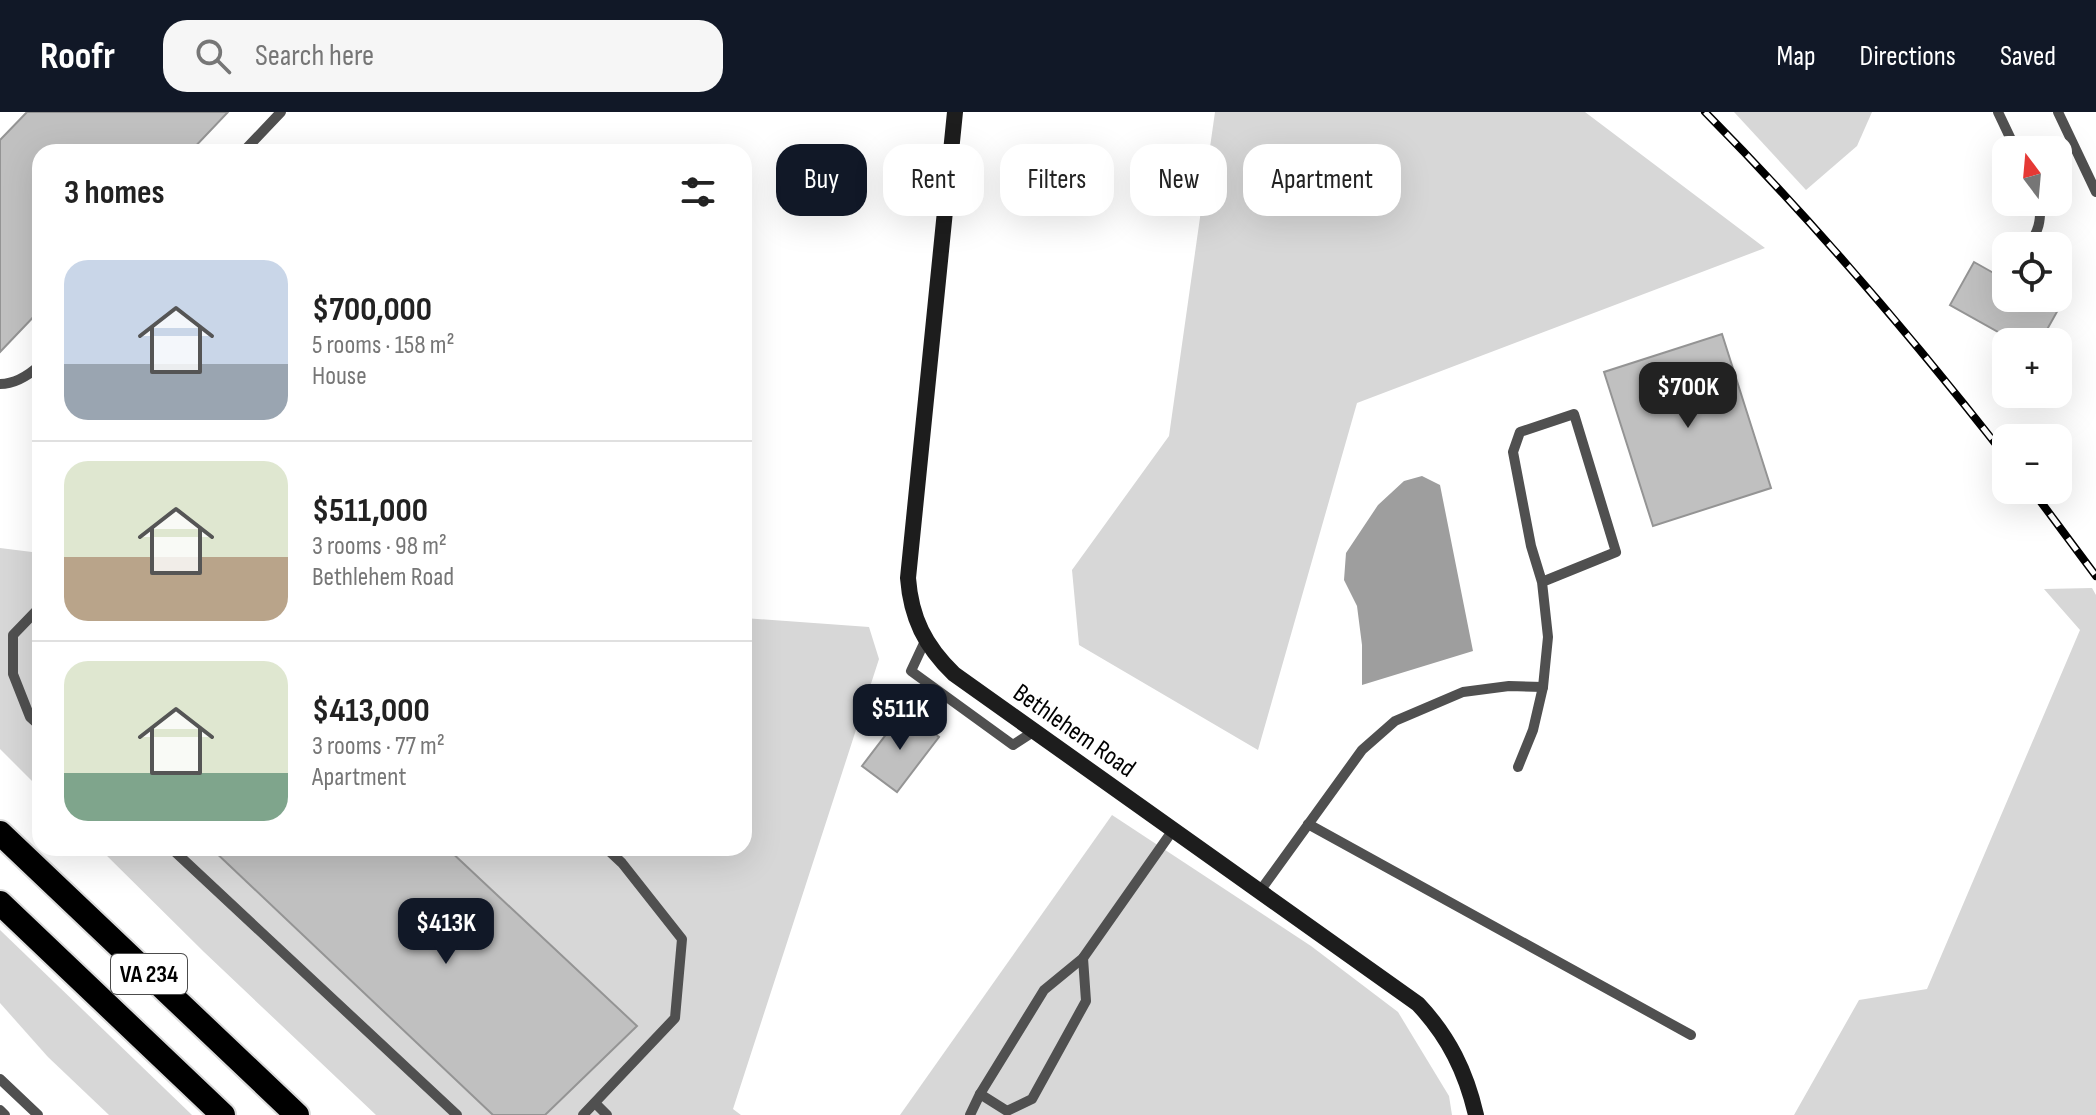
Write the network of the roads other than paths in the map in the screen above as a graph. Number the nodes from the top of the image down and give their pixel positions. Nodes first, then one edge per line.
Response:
1 (281, 112) edge
2 (955, 112) edge
3 (1998, 112) edge
4 (2058, 112) edge
5 (2009, 136) edge
6 (251, 144) edge
7 (2096, 192) edge
8 (32, 372) edge
9 (0, 384) edge
10 (1542, 582) junction
11 (32, 615) edge
12 (925, 641) junction
13 (1543, 687) junction
14 (32, 719) edge
15 (1033, 732) junction
16 (1518, 767) dead end
17 (1308, 824) junction
18 (1173, 830) junction
19 (0, 833) edge
20 (180, 856) edge
21 (615, 856) edge
22 (1260, 891) junction
23 (0, 903) edge
24 (1083, 958) junction
25 (1691, 1035) dead end
26 (0, 1079) edge
27 (980, 1094) junction
28 (595, 1103) junction
29 (0, 1110) edge
30 (5, 1115) edge
31 (38, 1115) edge
32 (223, 1115) edge
33 (297, 1115) edge
34 (457, 1115) edge
35 (583, 1115) edge
36 (607, 1115) edge
37 (970, 1115) edge
38 (1476, 1115) edge

1 - 6 lane
2 - 12 street, Bethlehem Road
3 - 5 lane
4 - 7 lane
8 - 9 lane
10 - 10 lane
10 - 13 lane
11 - 14 lane
12 - 15 street, Bethlehem Road
12 - 15 lane
13 - 16 lane
13 - 17 lane
15 - 18 street, Bethlehem Road
17 - 22 lane
17 - 25 lane
18 - 22 street, Bethlehem Road
18 - 24 lane
19 - 33 highway, VA 234
20 - 34 lane
21 - 28 lane
22 - 38 street, Bethlehem Road
23 - 32 highway, VA 234
24 - 27 lane
24 - 27 lane
26 - 31 lane
27 - 37 lane
28 - 35 lane
28 - 36 lane
29 - 30 lane

